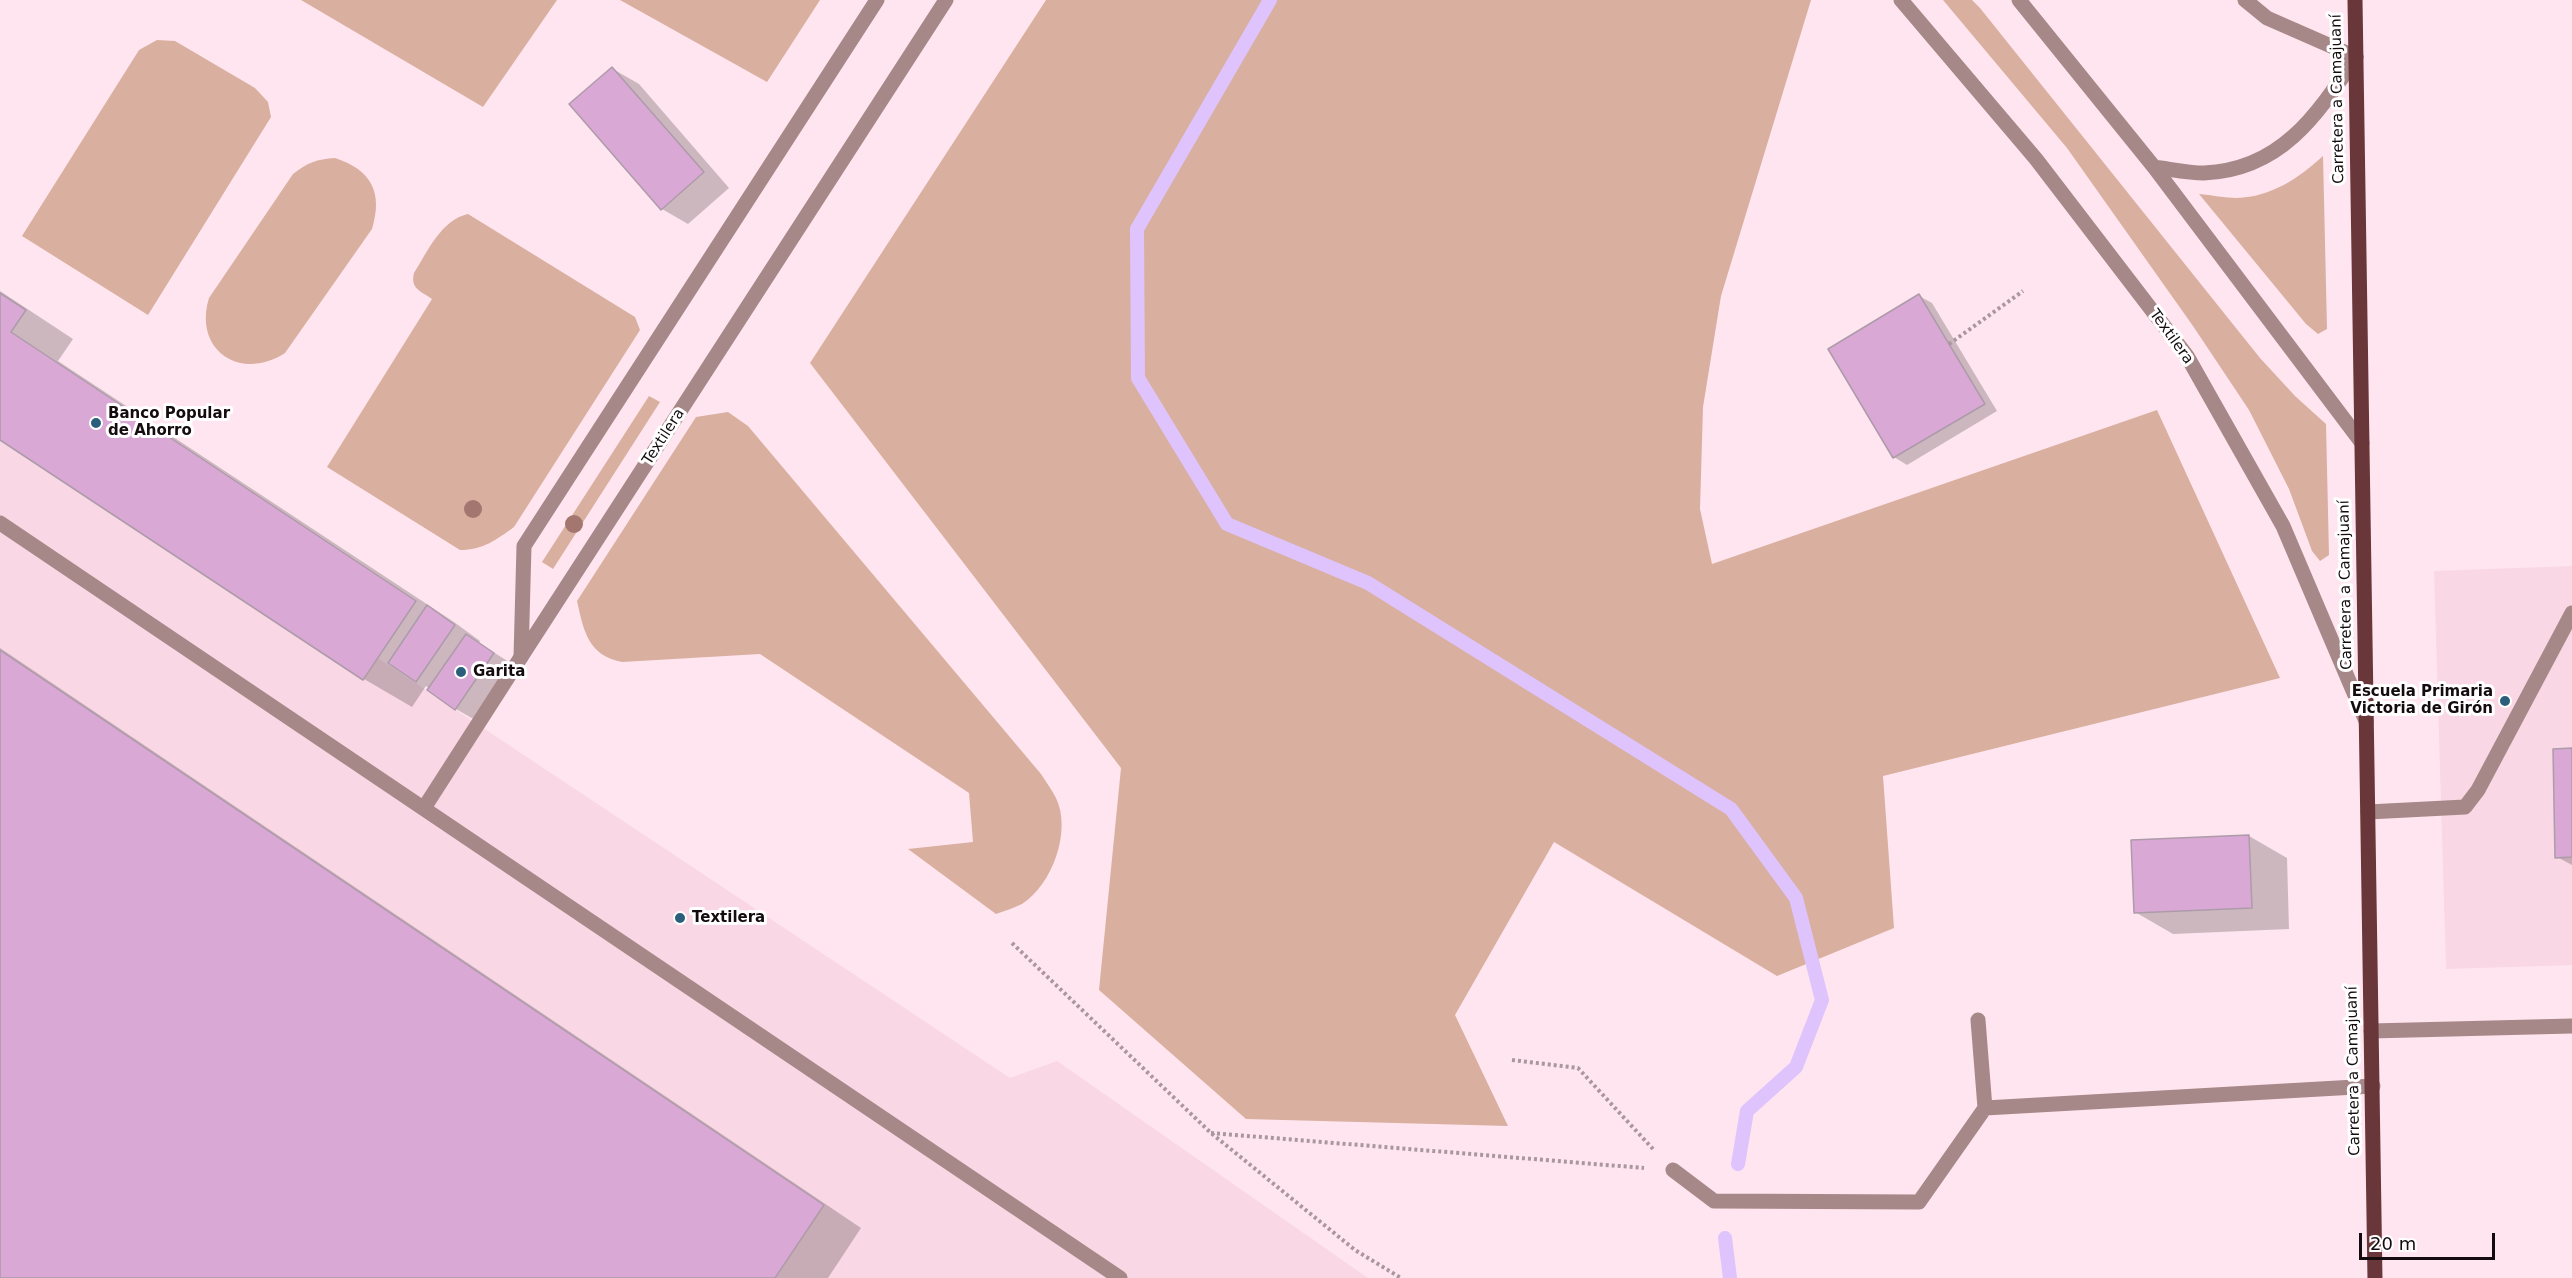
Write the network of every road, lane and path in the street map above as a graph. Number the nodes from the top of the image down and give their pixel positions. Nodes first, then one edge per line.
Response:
1 (877, 0) edge
2 (946, 0) edge
3 (1901, 0) edge
4 (2019, 0) edge
5 (2245, 0) edge
6 (2355, 0) edge
7 (2356, 57) junction
8 (2154, 167) junction
9 (2024, 291) dead end
10 (1949, 344) dead end
11 (2362, 443) junction
12 (0, 523) edge
13 (2572, 614) edge
14 (521, 657) junction
15 (2366, 722) junction
16 (424, 808) junction
17 (2368, 812) junction
18 (1012, 943) dead end
19 (1978, 1020) dead end
20 (2572, 1026) edge
21 (2371, 1031) junction
22 (1512, 1060) dead end
23 (2373, 1086) junction
24 (1985, 1108) junction
25 (1211, 1133) junction
26 (1673, 1170) junction
27 (1120, 1278) edge
28 (1401, 1278) edge
29 (2375, 1278) edge

1 - 14 street
2 - 14 street, Textilera
3 - 15 street, Textilera
4 - 8 street
5 - 7 street
6 - 7 main road, Carretera a Camajuaní
7 - 8 street
7 - 11 main road, Carretera a Camajuaní
8 - 11 street
9 - 10 path
11 - 15 main road, Carretera a Camajuaní
12 - 16 street
13 - 17 street
14 - 16 street, Textilera
15 - 17 main road, Carretera a Camajuaní
16 - 27 street
17 - 21 main road, Carretera a Camajuaní
18 - 25 path
19 - 24 street
20 - 21 street
21 - 23 main road, Carretera a Camajuaní
22 - 26 path
23 - 24 street
23 - 29 main road, Carretera a Camajuaní
24 - 26 street
25 - 26 path
25 - 28 path

